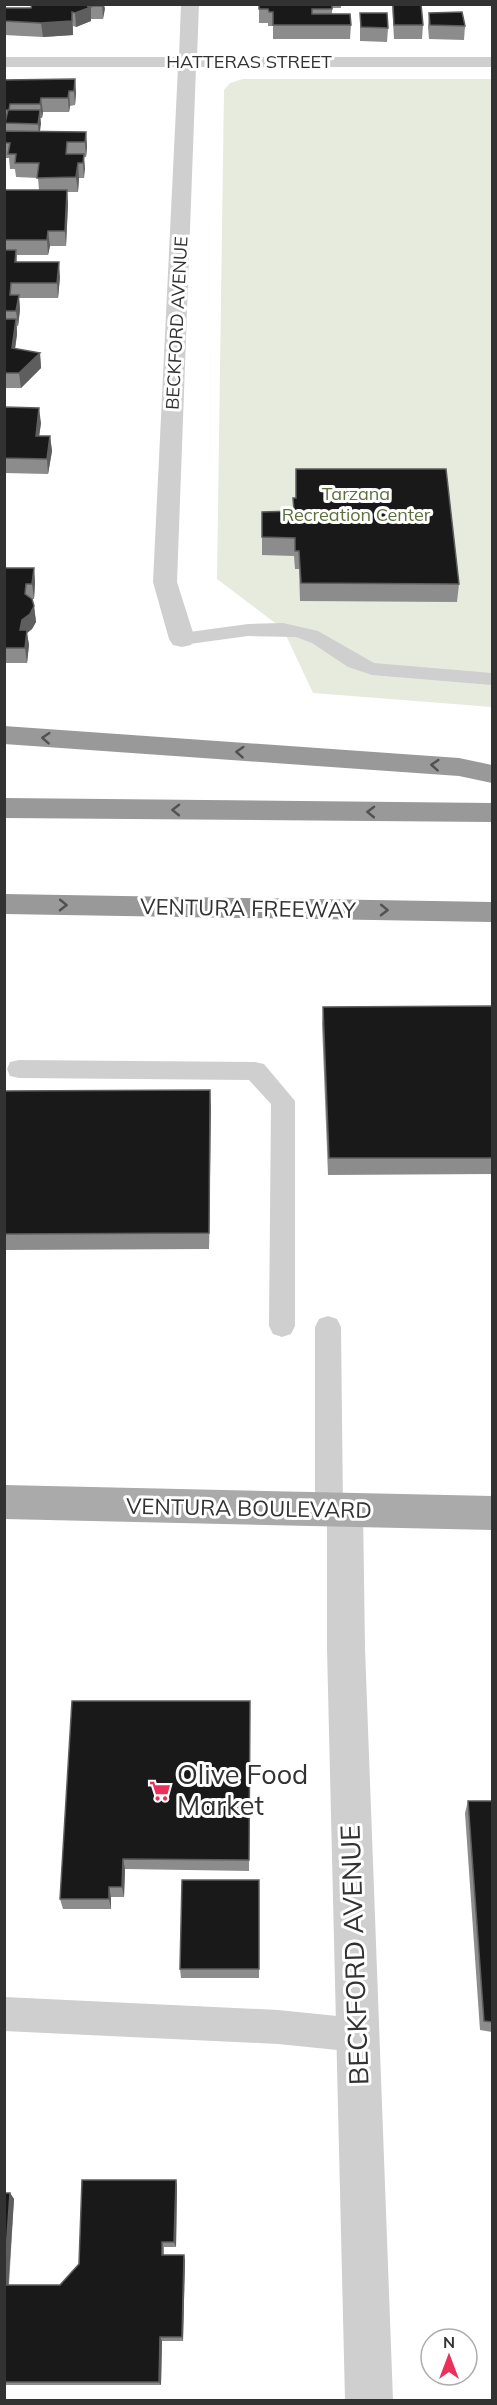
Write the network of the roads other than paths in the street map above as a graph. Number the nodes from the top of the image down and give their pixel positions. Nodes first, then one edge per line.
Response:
1 (190, 4) edge
2 (4, 62) edge
3 (188, 62) junction
4 (492, 62) edge
5 (182, 639) joint
6 (492, 679) edge
7 (4, 735) edge
8 (492, 774) edge
9 (4, 808) edge
10 (492, 813) edge
11 (4, 904) edge
12 (492, 912) edge
13 (19, 1069) dead end
14 (282, 1326) dead end
15 (328, 1327) dead end
16 (4, 1502) edge
17 (337, 1510) junction
18 (492, 1513) edge
19 (4, 2014) edge
20 (357, 2035) junction
21 (369, 2400) edge

1 - 3 street, BECKFORD AVENUE
2 - 3 street, HATTERAS STREET
3 - 4 street, HATTERAS STREET
3 - 5 street, BECKFORD AVENUE
5 - 6 lane
8 -> 7 highway
10 -> 9 highway
11 -> 12 highway, VENTURA FREEWAY
13 - 14 lane
15 - 17 lane
16 - 17 main road, VENTURA BOULEVARD
17 - 18 main road, VENTURA BOULEVARD
17 - 20 street, BECKFORD AVENUE
19 - 20 lane
20 - 21 street, BECKFORD AVENUE

